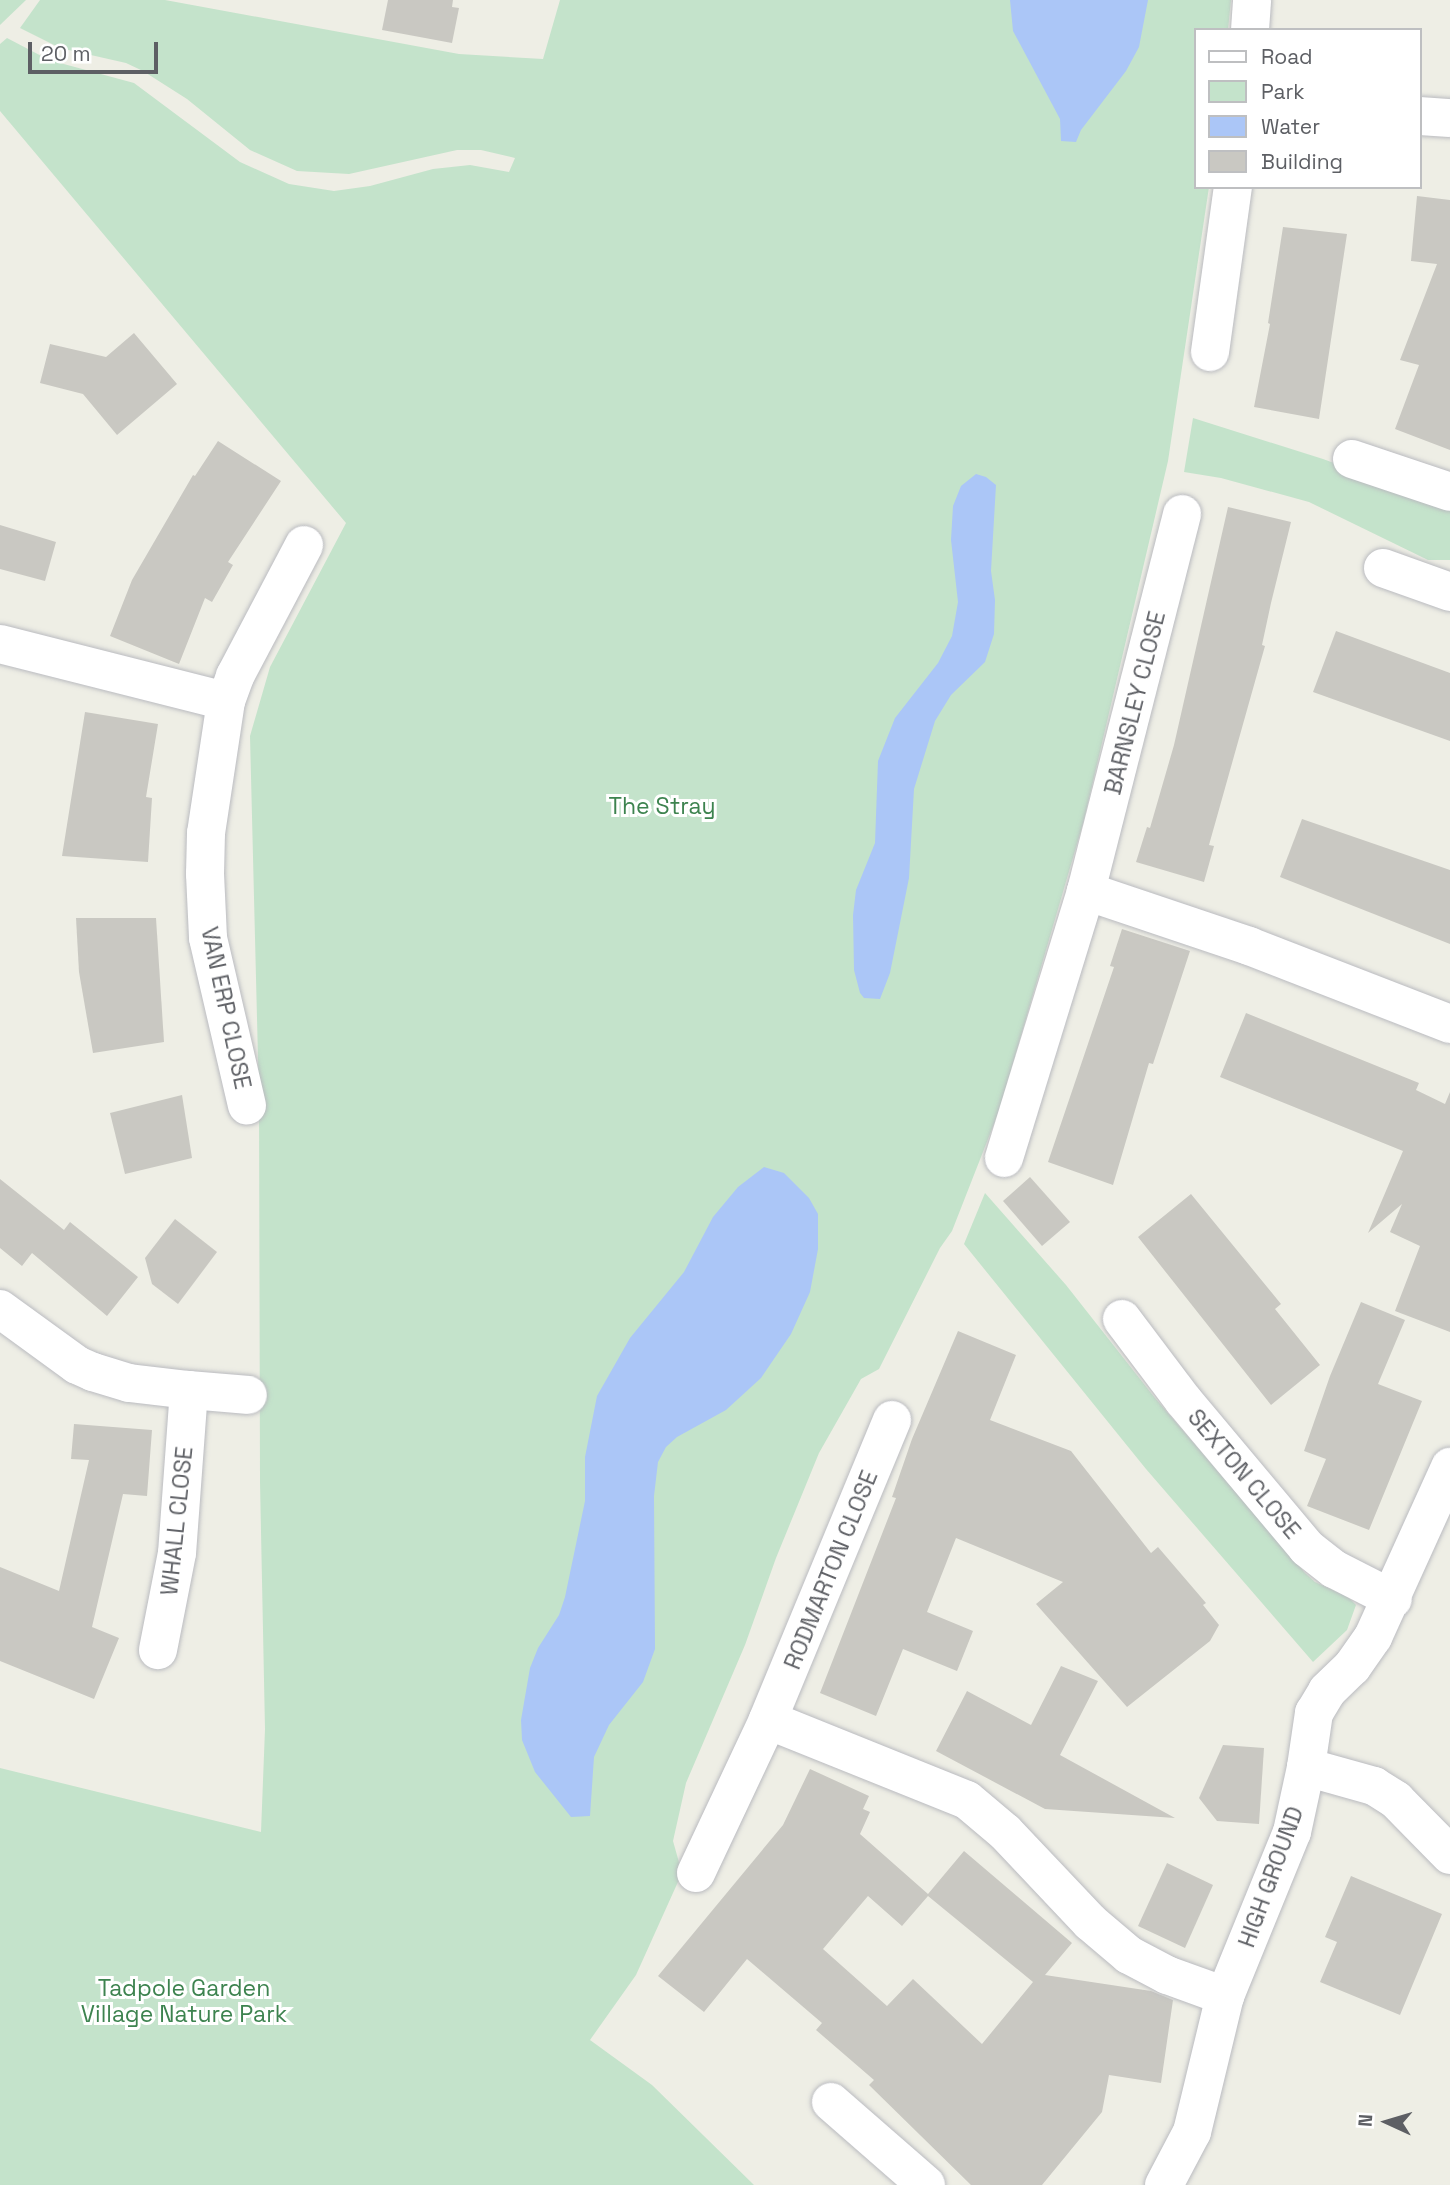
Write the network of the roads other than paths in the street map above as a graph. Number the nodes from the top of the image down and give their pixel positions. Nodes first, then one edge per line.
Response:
1 (1252, 0) edge
2 (1250, 28) edge
3 (1422, 116) edge
4 (1450, 118) edge
5 (1233, 189) edge
6 (1210, 352) dead end
7 (1352, 459) dead end
8 (1450, 492) edge
9 (1182, 514) dead end
10 (304, 545) dead end
11 (1383, 568) dead end
12 (1450, 592) edge
13 (0, 643) edge
14 (226, 701) junction
15 (1086, 891) junction
16 (1450, 1024) edge
17 (247, 1106) dead end
18 (1004, 1158) dead end
19 (0, 1309) edge
20 (1122, 1319) dead end
21 (189, 1390) junction
22 (248, 1395) dead end
23 (892, 1420) dead end
24 (1450, 1467) edge
25 (1393, 1599) junction
26 (158, 1650) dead end
27 (768, 1720) junction
28 (1306, 1767) junction
29 (1450, 1855) edge
30 (696, 1873) dead end
31 (1225, 1996) junction
32 (831, 2102) dead end
33 (926, 2185) edge
34 (1164, 2185) edge

1 - 2 street
3 - 4 street
5 - 6 street
7 - 8 street
9 - 15 street, BARNSLEY CLOSE
10 - 14 street, VAN ERP CLOSE
11 - 12 street
13 - 14 street
14 - 17 street, VAN ERP CLOSE
15 - 16 street
15 - 18 street, BARNSLEY CLOSE
19 - 21 street
20 - 25 street, SEXTON CLOSE
21 - 22 street
21 - 26 street, WHALL CLOSE
23 - 27 street, RODMARTON CLOSE
24 - 25 street, HIGH GROUND
25 - 28 street, HIGH GROUND
27 - 30 street, RODMARTON CLOSE
27 - 31 street
28 - 29 street
28 - 31 street, HIGH GROUND
31 - 34 street, HIGH GROUND
32 - 33 street

